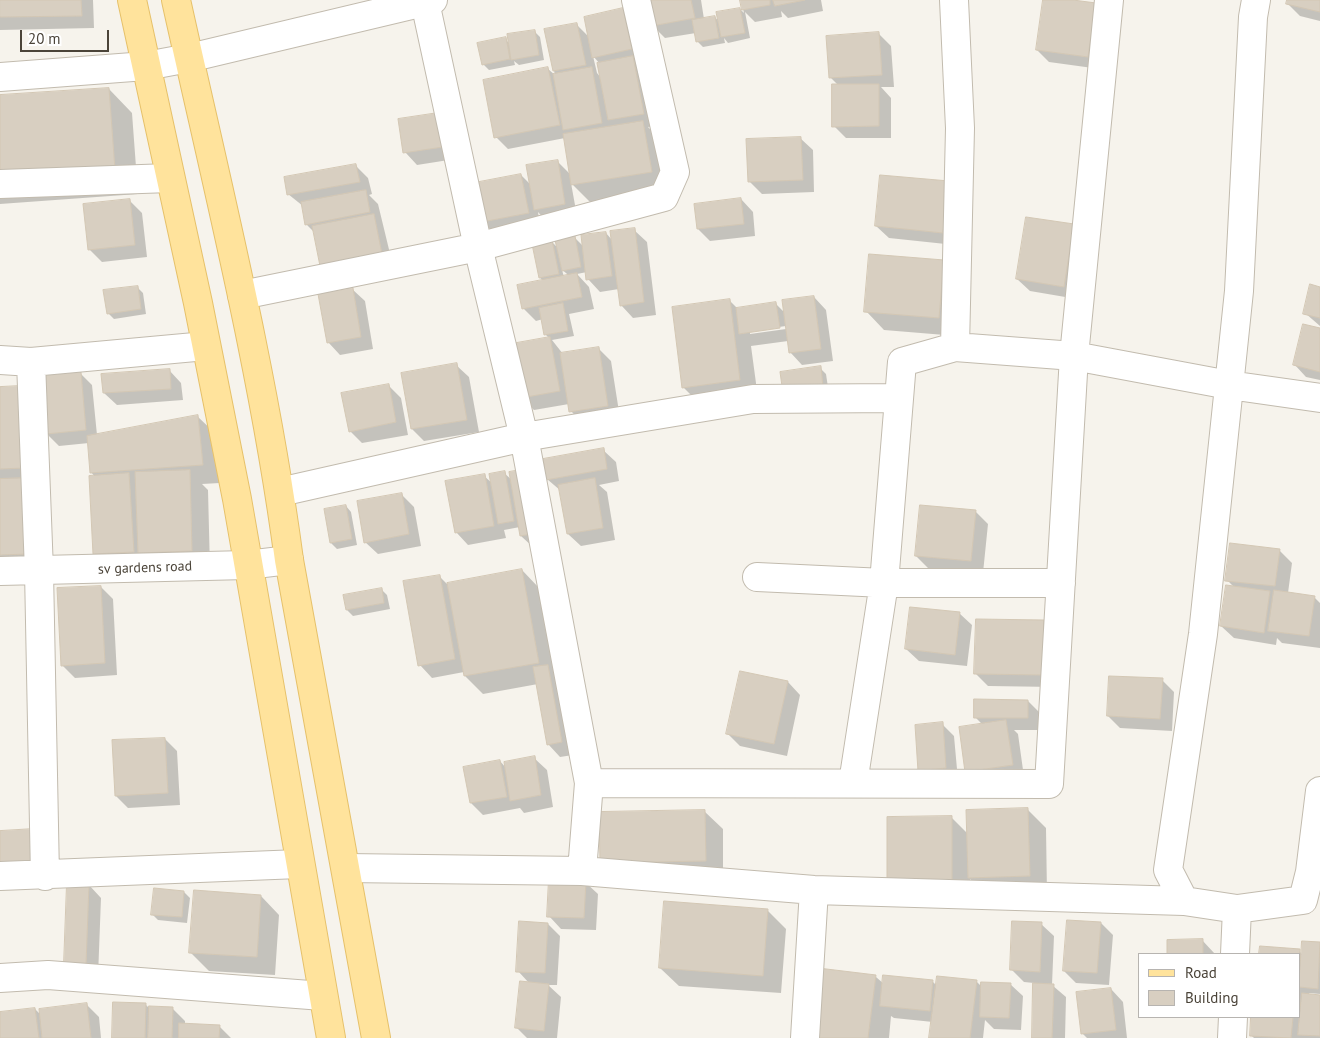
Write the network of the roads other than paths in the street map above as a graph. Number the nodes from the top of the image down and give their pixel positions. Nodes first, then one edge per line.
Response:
1 (132, 0) edge
2 (176, 0) edge
3 (636, 0) edge
4 (954, 0) edge
5 (1109, 0) edge
6 (1256, 0) edge
7 (429, 1) edge
8 (189, 58) junction
9 (146, 66) junction
10 (0, 77) edge
11 (170, 178) junction
12 (0, 184) edge
13 (478, 247) junction
14 (242, 295) junction
15 (206, 346) junction
16 (955, 347) junction
17 (1074, 356) junction
18 (0, 360) edge
19 (31, 362) junction
20 (1229, 385) junction
21 (897, 398) junction
22 (1320, 398) edge
23 (524, 437) junction
24 (280, 492) junction
25 (289, 560) junction
26 (246, 565) junction
27 (0, 571) edge
28 (39, 572) junction
29 (757, 577) dead end
30 (884, 583) junction
31 (1061, 583) junction
32 (589, 782) junction
33 (853, 784) junction
34 (1320, 791) edge
35 (299, 864) junction
36 (346, 868) junction
37 (582, 871) junction
38 (0, 876) edge
39 (45, 876) junction
40 (814, 890) junction
41 (1184, 901) junction
42 (1237, 909) junction
43 (1235, 953) edge
44 (0, 978) edge
45 (323, 996) junction
46 (1233, 1018) edge
47 (331, 1038) edge
48 (376, 1038) edge
49 (805, 1038) edge
50 (1232, 1038) edge

1 - 9 main road
2 - 8 main road
3 - 13 street
4 - 16 street
5 - 17 street
6 - 20 street
7 - 8 street
7 - 13 street
8 - 9 street
8 - 14 main road
9 - 10 street
9 - 11 main road
11 - 12 street
11 - 15 main road
13 - 14 street
13 - 23 street
14 - 24 main road
15 - 19 street
15 - 26 main road
16 - 17 street
16 - 21 street
17 - 20 street
17 - 31 street
18 - 19 street
19 - 28 street
20 - 22 street
20 - 41 street
21 - 23 street
21 - 30 street
23 - 24 street
23 - 32 street
24 - 25 main road
25 - 26 street, sv gardens road
25 - 36 main road
26 - 28 street, sv gardens road
26 - 35 main road
27 - 28 street, sv gardens road
28 - 39 street
29 - 30 street
30 - 31 street
30 - 33 street
31 - 33 street
32 - 33 street
32 - 37 street
34 - 42 street
35 - 39 street
35 - 45 main road
36 - 37 street
36 - 48 main road
37 - 40 street
38 - 39 street
40 - 41 street
40 - 49 street
41 - 42 street
42 - 43 street
44 - 45 street
45 - 47 main road
46 - 50 street

